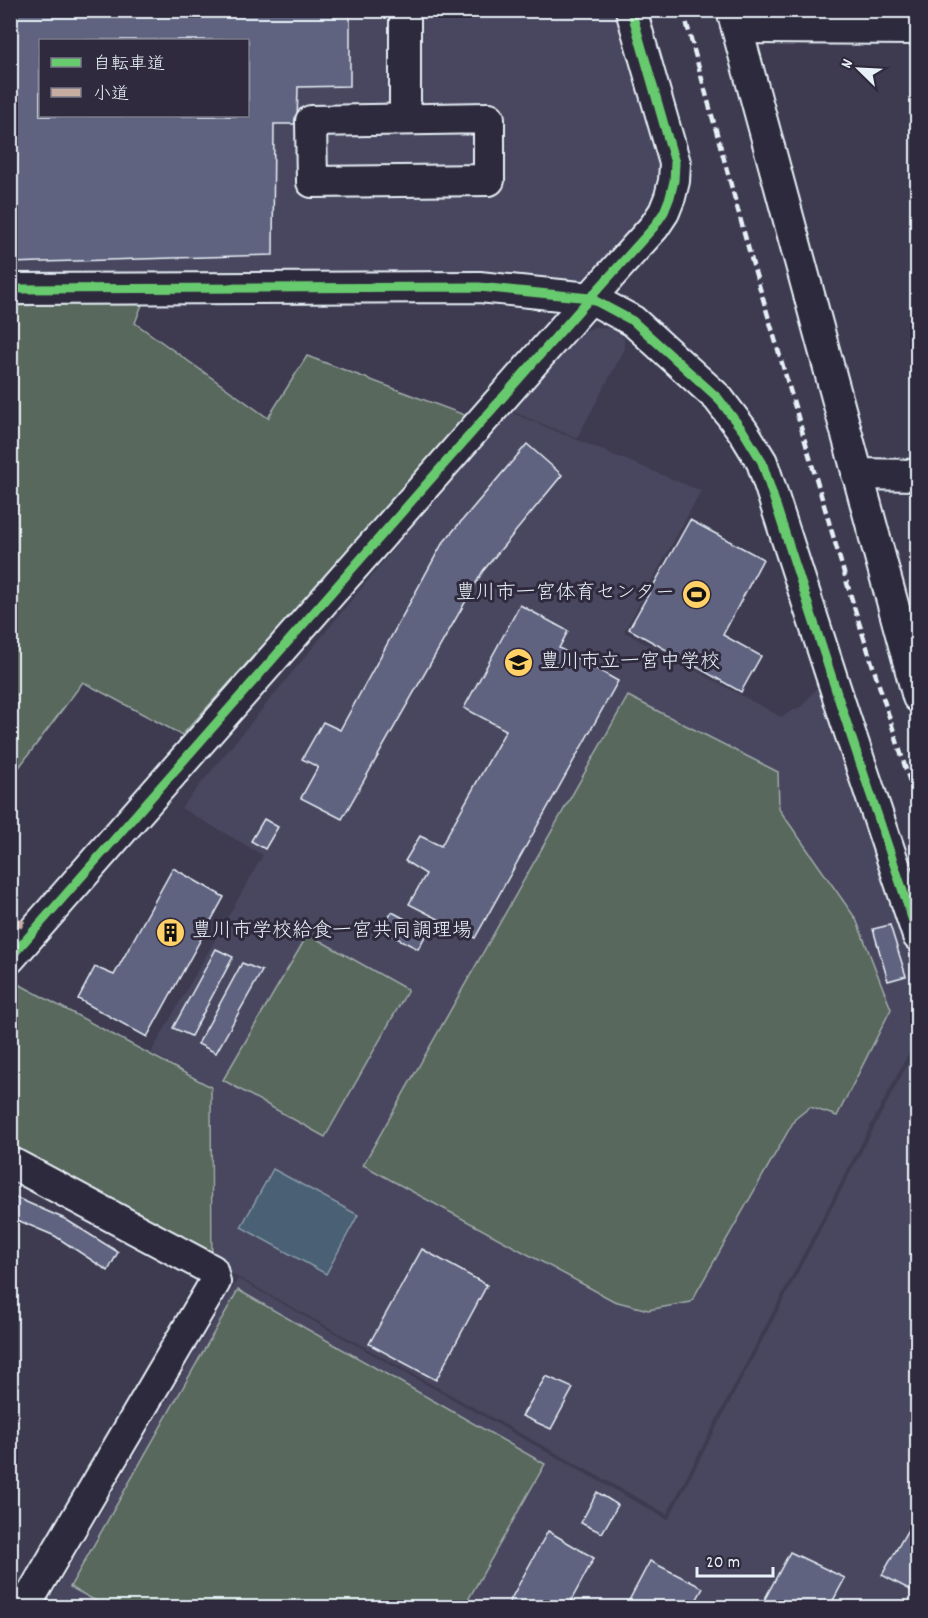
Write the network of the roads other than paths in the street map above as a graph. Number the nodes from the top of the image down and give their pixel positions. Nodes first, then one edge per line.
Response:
1 (405, 10) edge
2 (631, 10) edge
3 (735, 19) edge
4 (918, 29) edge
5 (405, 119) junction
6 (10, 289) edge
7 (590, 298) junction
8 (857, 474) junction
9 (918, 476) edge
10 (917, 695) edge
11 (918, 936) edge
12 (10, 958) edge
13 (10, 1162) edge
14 (24, 1608) edge

1 - 5 street
2 - 7 street
3 - 4 street
3 - 8 street
5 - 5 street
6 - 7 street
7 - 11 street
7 - 12 street
8 - 9 street
8 - 10 street
13 - 14 street

